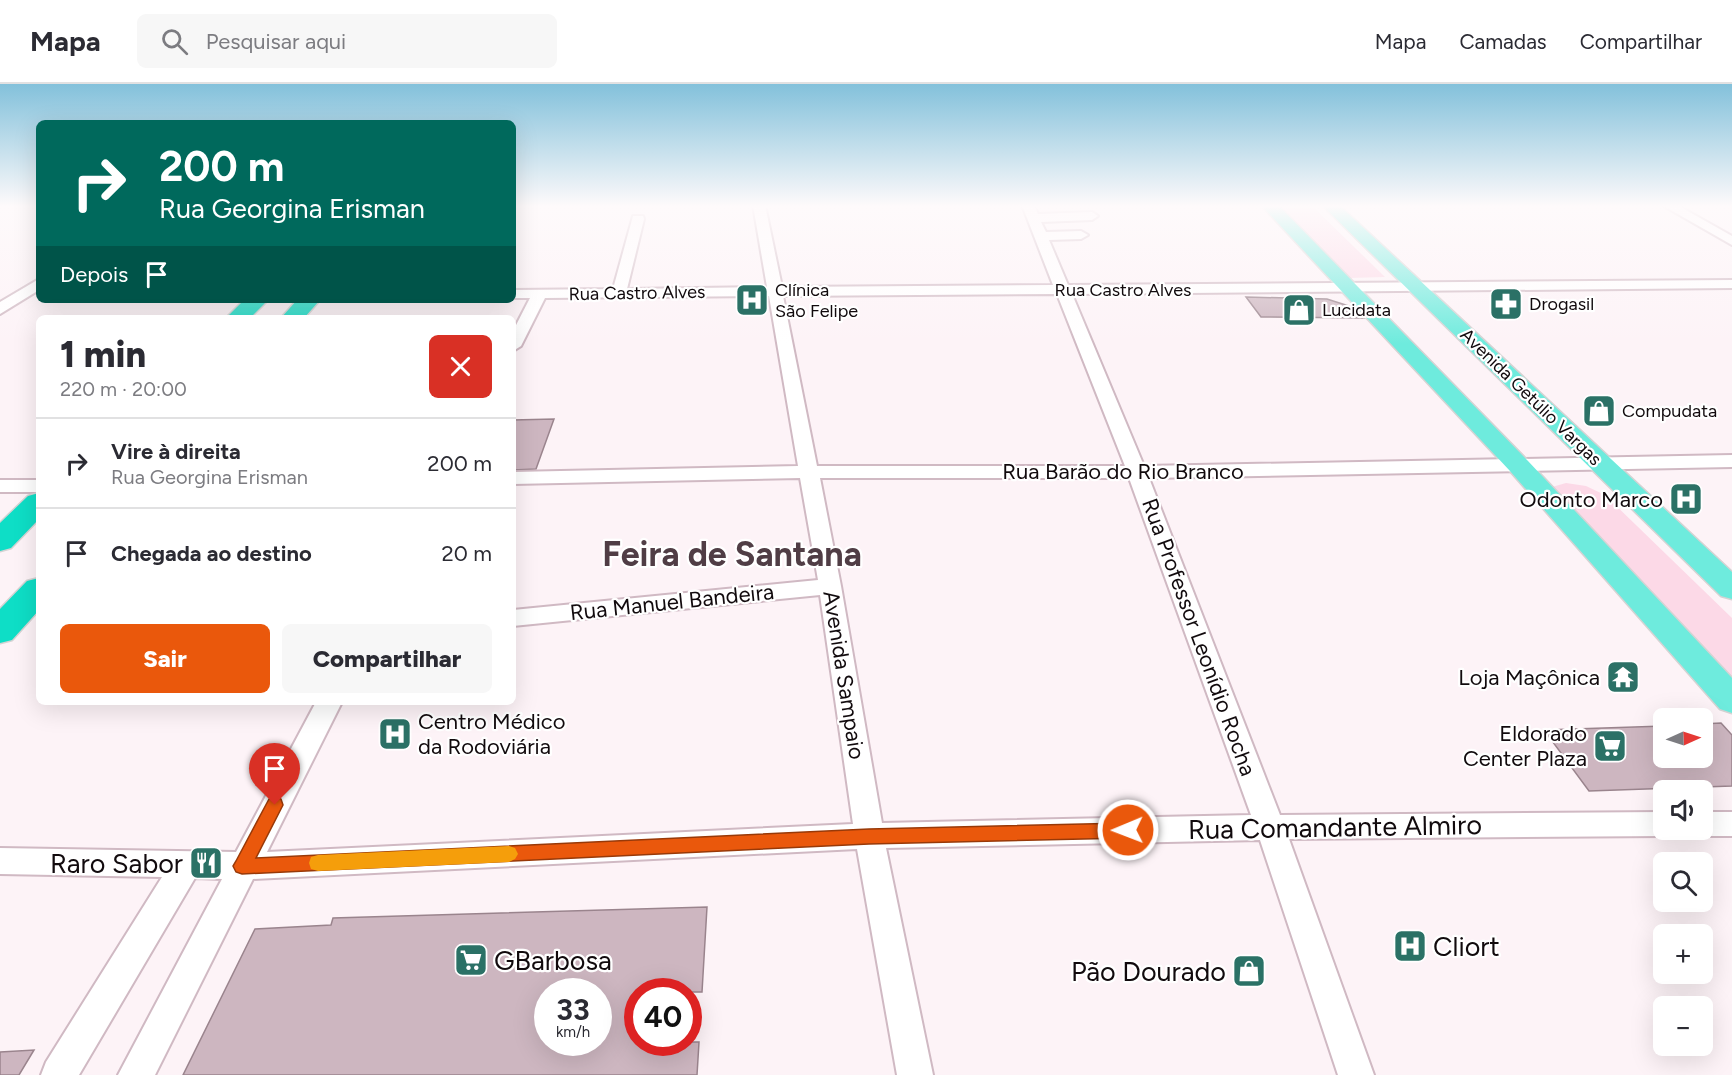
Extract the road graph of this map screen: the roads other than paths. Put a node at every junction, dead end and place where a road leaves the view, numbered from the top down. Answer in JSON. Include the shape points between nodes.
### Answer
{"nodes":[{"id":1,"x":630,"y":251,"type":"edge"},
{"id":2,"x":769,"y":251,"type":"edge"},
{"id":3,"x":1047,"y":251,"type":"edge"},
{"id":4,"x":1312,"y":251,"type":"edge"},
{"id":5,"x":1380,"y":251,"type":"edge"},
{"id":6,"x":1732,"y":284,"type":"edge"},
{"id":7,"x":36,"y":285,"type":"edge"},
{"id":8,"x":1416,"y":285,"type":"junction"},
{"id":9,"x":1346,"y":288,"type":"junction"},
{"id":10,"x":1064,"y":290,"type":"junction"},
{"id":11,"x":777,"y":291,"type":"junction"},
{"id":12,"x":619,"y":293,"type":"junction"},
{"id":13,"x":516,"y":294,"type":"edge"},
{"id":14,"x":540,"y":294,"type":"junction"},
{"id":15,"x":36,"y":297,"type":"edge"},
{"id":16,"x":0,"y":298,"type":"edge"},
{"id":17,"x":17,"y":298,"type":"junction"},
{"id":18,"x":254,"y":303,"type":"edge"},
{"id":19,"x":306,"y":303,"type":"edge"},
{"id":20,"x":0,"y":309,"type":"edge"},
{"id":21,"x":240,"y":315,"type":"edge"},
{"id":22,"x":295,"y":315,"type":"edge"},
{"id":23,"x":516,"y":340,"type":"edge"},
{"id":24,"x":1732,"y":461,"type":"edge"},
{"id":25,"x":1598,"y":462,"type":"junction"},
{"id":26,"x":1519,"y":466,"type":"junction"},
{"id":27,"x":808,"y":472,"type":"junction"},
{"id":28,"x":1137,"y":472,"type":"junction"},
{"id":29,"x":516,"y":478,"type":"edge"},
{"id":30,"x":0,"y":486,"type":"edge"},
{"id":31,"x":36,"y":486,"type":"edge"},
{"id":32,"x":36,"y":505,"type":"edge"},
{"id":33,"x":0,"y":540,"type":"edge"},
{"id":34,"x":830,"y":586,"type":"junction"},
{"id":35,"x":1732,"y":589,"type":"edge"},
{"id":36,"x":36,"y":593,"type":"edge"},
{"id":37,"x":516,"y":618,"type":"edge"},
{"id":38,"x":0,"y":631,"type":"edge"},
{"id":39,"x":1732,"y":700,"type":"edge"},
{"id":40,"x":327,"y":705,"type":"edge"},
{"id":41,"x":1653,"y":824,"type":"edge"},
{"id":42,"x":1713,"y":824,"type":"edge"},
{"id":43,"x":1732,"y":824,"type":"edge"},
{"id":44,"x":1270,"y":827,"type":"junction"},
{"id":45,"x":869,"y":836,"type":"junction"},
{"id":46,"x":0,"y":861,"type":"edge"},
{"id":47,"x":186,"y":866,"type":"junction"},
{"id":48,"x":242,"y":866,"type":"junction"},
{"id":49,"x":58,"y":1075,"type":"edge"},
{"id":50,"x":136,"y":1075,"type":"edge"},
{"id":51,"x":915,"y":1075,"type":"edge"},
{"id":52,"x":1356,"y":1075,"type":"edge"}],
"edges":[{"from":1,"to":12,"type":"street"},
{"from":2,"to":11,"type":"street","name":"Avenida Sampaio"},
{"from":3,"to":10,"type":"street","name":"Rua Professor Leonídio Rocha"},
{"from":4,"to":9,"type":"main road"},
{"from":5,"to":8,"type":"main road","name":"Avenida Getúlio Vargas"},
{"from":6,"to":8,"type":"street","name":"Rua Castro Alves"},
{"from":7,"to":17,"type":"street"},
{"from":8,"to":9,"type":"street","name":"Rua Castro Alves"},
{"from":8,"to":25,"type":"main road","name":"Avenida Getúlio Vargas"},
{"from":9,"to":10,"type":"street","name":"Rua Castro Alves"},
{"from":9,"to":26,"type":"main road"},
{"from":10,"to":11,"type":"street","name":"Rua Castro Alves"},
{"from":10,"to":28,"type":"street","name":"Rua Professor Leonídio Rocha"},
{"from":11,"to":12,"type":"street","name":"Rua Castro Alves"},
{"from":11,"to":27,"type":"street","name":"Avenida Sampaio"},
{"from":12,"to":14,"type":"street","name":"Rua Castro Alves"},
{"from":13,"to":14,"type":"street","name":"Rua Castro Alves"},
{"from":14,"to":23,"type":"street"},
{"from":15,"to":17,"type":"street"},
{"from":16,"to":17,"type":"street"},
{"from":17,"to":20,"type":"street"},
{"from":18,"to":21,"type":"highway"},
{"from":19,"to":22,"type":"highway"},
{"from":24,"to":25,"type":"street","name":"Rua Barão do Rio Branco"},
{"from":25,"to":26,"type":"street","name":"Rua Barão do Rio Branco"},
{"from":25,"to":35,"type":"main road","name":"Avenida Getúlio Vargas"},
{"from":26,"to":28,"type":"street","name":"Rua Barão do Rio Branco"},
{"from":26,"to":39,"type":"main road"},
{"from":27,"to":28,"type":"street","name":"Rua Barão do Rio Branco"},
{"from":27,"to":29,"type":"street","name":"Rua Barão do Rio Branco"},
{"from":27,"to":34,"type":"street","name":"Avenida Sampaio"},
{"from":28,"to":44,"type":"street","name":"Rua Professor Leonídio Rocha"},
{"from":30,"to":31,"type":"street"},
{"from":32,"to":33,"type":"highway"},
{"from":34,"to":37,"type":"street","name":"Rua Manuel Bandeira"},
{"from":34,"to":45,"type":"street","name":"Avenida Sampaio"},
{"from":36,"to":38,"type":"highway"},
{"from":40,"to":48,"type":"street"},
{"from":41,"to":44,"type":"street","name":"Rua Comandante Almiro"},
{"from":42,"to":43,"type":"street"},
{"from":44,"to":45,"type":"street","name":"Rua Comandante Almiro"},
{"from":44,"to":52,"type":"street","name":"Rua Professor Leonídio Rocha"},
{"from":45,"to":48,"type":"street","name":"Rua Comandante Almiro"},
{"from":45,"to":51,"type":"street","name":"Avenida Sampaio"},
{"from":46,"to":47,"type":"street","name":"Rua Comandante Almiro"},
{"from":47,"to":48,"type":"street","name":"Rua Comandante Almiro"},
{"from":47,"to":49,"type":"street"},
{"from":48,"to":50,"type":"street"}]}
